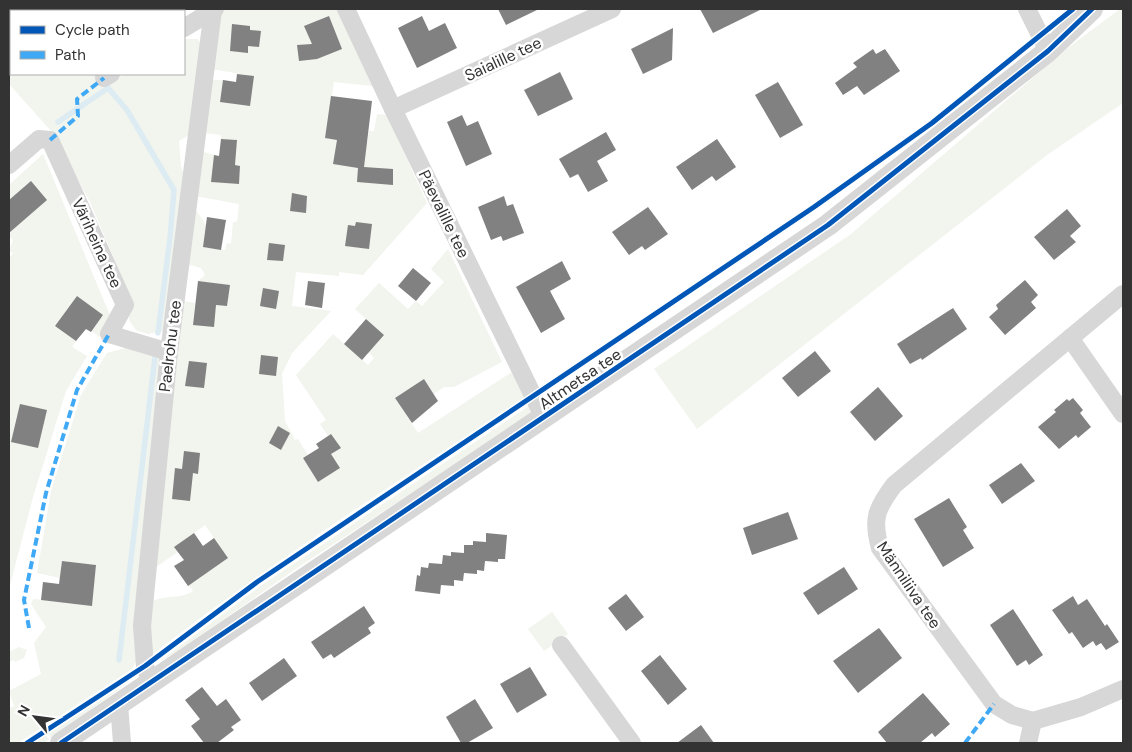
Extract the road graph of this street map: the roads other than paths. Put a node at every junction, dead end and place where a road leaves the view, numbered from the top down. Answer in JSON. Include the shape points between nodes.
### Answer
{"nodes":[{"id":1,"x":346,"y":9,"type":"edge"},
{"id":2,"x":612,"y":9,"type":"edge"},
{"id":3,"x":1027,"y":9,"type":"edge"},
{"id":4,"x":1092,"y":9,"type":"edge"},
{"id":5,"x":214,"y":10,"type":"edge"},
{"id":6,"x":185,"y":27,"type":"edge"},
{"id":7,"x":1048,"y":51,"type":"junction"},
{"id":8,"x":393,"y":109,"type":"junction"},
{"id":9,"x":9,"y":164,"type":"edge"},
{"id":10,"x":1123,"y":294,"type":"edge"},
{"id":11,"x":1070,"y":338,"type":"junction"},
{"id":12,"x":169,"y":352,"type":"junction"},
{"id":13,"x":1123,"y":414,"type":"edge"},
{"id":14,"x":544,"y":418,"type":"junction"},
{"id":15,"x":560,"y":646,"type":"dead end"},
{"id":16,"x":150,"y":682,"type":"junction"},
{"id":17,"x":1123,"y":689,"type":"edge"},
{"id":18,"x":119,"y":704,"type":"junction"},
{"id":19,"x":1032,"y":720,"type":"junction"},
{"id":20,"x":61,"y":743,"type":"edge"},
{"id":21,"x":122,"y":743,"type":"edge"},
{"id":22,"x":632,"y":743,"type":"edge"},
{"id":23,"x":1028,"y":743,"type":"edge"}],
"edges":[{"from":1,"to":8,"type":"street","name":"Päevalille tee"},
{"from":2,"to":8,"type":"street","name":"Saialille tee"},
{"from":3,"to":7,"type":"street"},
{"from":4,"to":7,"type":"street","name":"Altmetsa tee"},
{"from":5,"to":6,"type":"street","name":"Paelrohu tee"},
{"from":5,"to":12,"type":"street","name":"Paelrohu tee"},
{"from":7,"to":14,"type":"street","name":"Altmetsa tee","via":[[828,225]]},
{"from":8,"to":14,"type":"street","name":"Päevalille tee"},
{"from":9,"to":12,"type":"street","name":"Väriheina tee","via":[[39,139],[50,140],[125,305],[109,334]]},
{"from":10,"to":11,"type":"street","name":"Männiliiva tee"},
{"from":11,"to":13,"type":"street"},
{"from":11,"to":19,"type":"street","name":"Männiliiva tee","via":[[894,485],[875,517],[880,548],[994,704],[1012,715]]},
{"from":12,"to":16,"type":"street","name":"Paelrohu tee","via":[[142,626],[145,666]]},
{"from":14,"to":16,"type":"street","name":"Altmetsa tee"},
{"from":15,"to":22,"type":"street"},
{"from":16,"to":18,"type":"street","name":"Altmetsa tee"},
{"from":17,"to":19,"type":"street","via":[[1081,707]]},
{"from":18,"to":20,"type":"street","name":"Altmetsa tee"},
{"from":18,"to":21,"type":"street"},
{"from":19,"to":23,"type":"street"}]}
